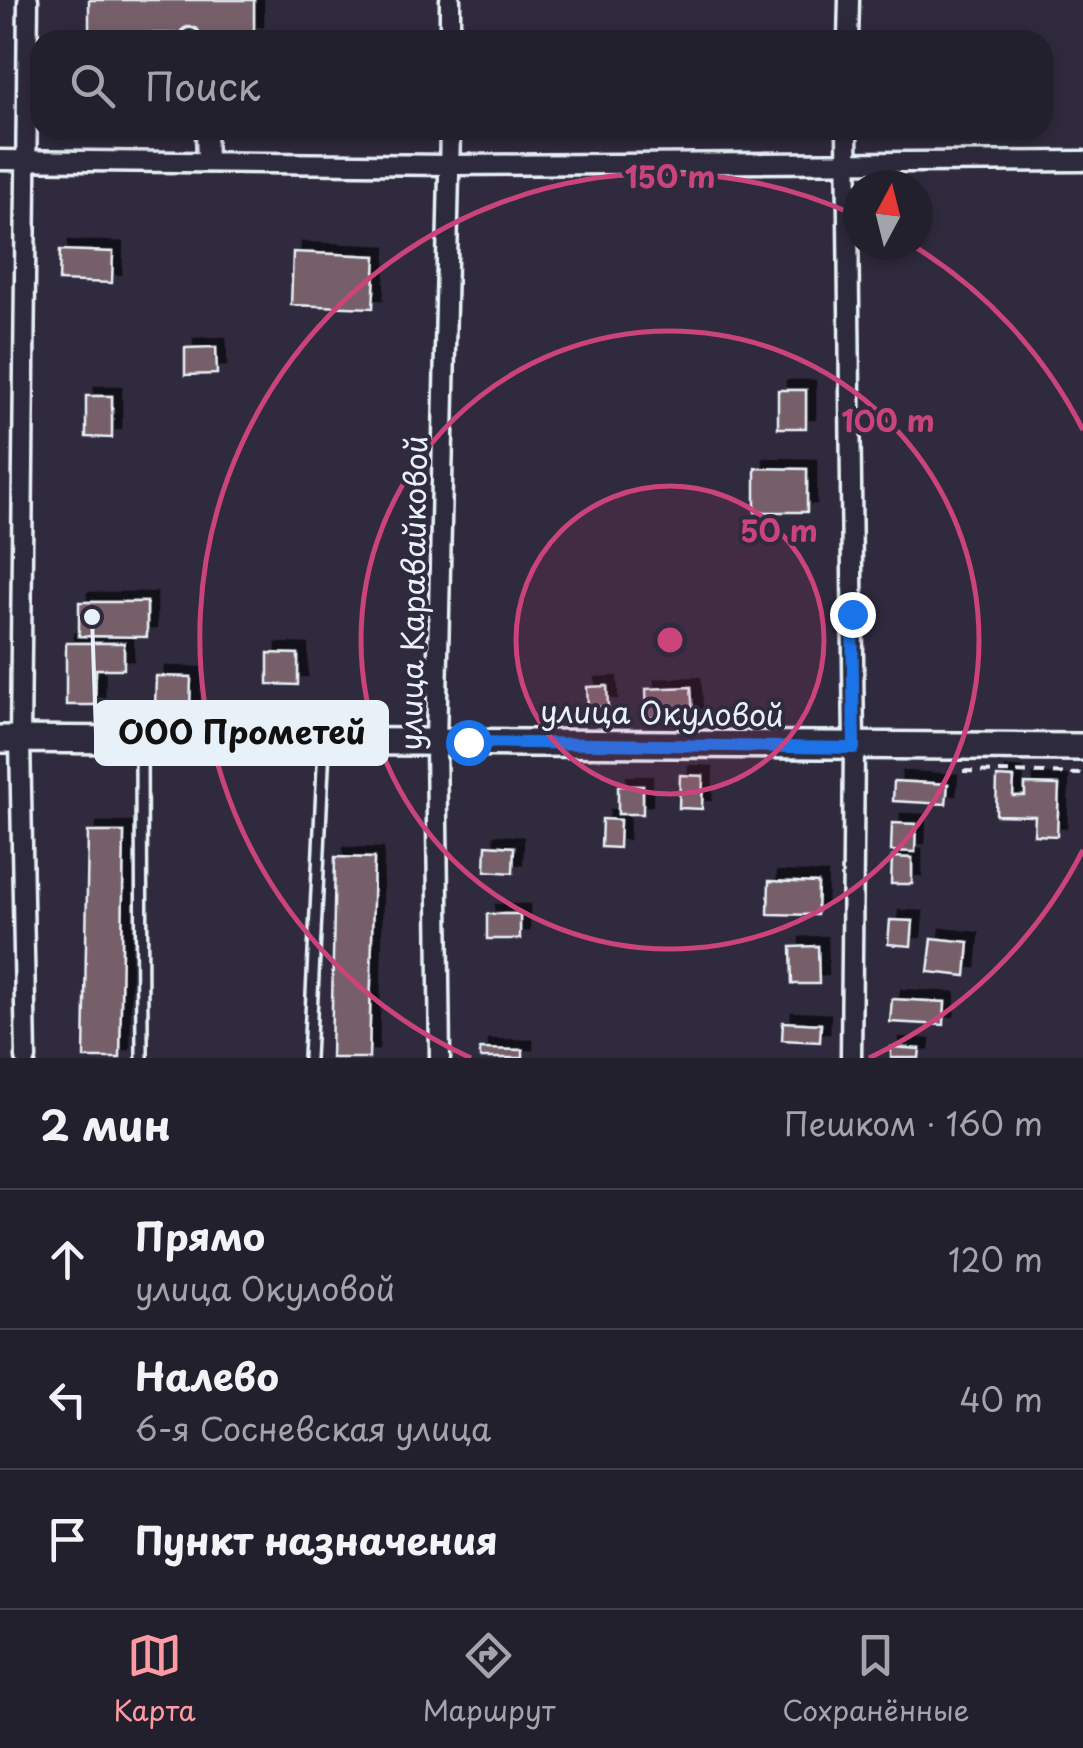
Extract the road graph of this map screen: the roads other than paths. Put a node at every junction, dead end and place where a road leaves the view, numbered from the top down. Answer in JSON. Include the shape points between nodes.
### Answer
{"nodes":[{"id":1,"x":28,"y":0,"type":"edge"},
{"id":2,"x":450,"y":0,"type":"edge"},
{"id":3,"x":848,"y":0,"type":"edge"},
{"id":4,"x":450,"y":30,"type":"edge"},
{"id":5,"x":848,"y":30,"type":"edge"},
{"id":6,"x":206,"y":140,"type":"edge"},
{"id":7,"x":450,"y":140,"type":"edge"},
{"id":8,"x":847,"y":140,"type":"edge"},
{"id":9,"x":0,"y":160,"type":"edge"},
{"id":10,"x":29,"y":160,"type":"junction"},
{"id":11,"x":1083,"y":161,"type":"edge"},
{"id":12,"x":207,"y":162,"type":"junction"},
{"id":13,"x":847,"y":162,"type":"junction"},
{"id":14,"x":450,"y":165,"type":"junction"},
{"id":15,"x":10,"y":739,"type":"edge"},
{"id":16,"x":141,"y":740,"type":"junction"},
{"id":17,"x":324,"y":742,"type":"junction"},
{"id":18,"x":436,"y":742,"type":"junction"},
{"id":19,"x":1083,"y":746,"type":"edge"},
{"id":20,"x":854,"y":748,"type":"junction"},
{"id":21,"x":26,"y":1058,"type":"edge"},
{"id":22,"x":142,"y":1058,"type":"edge"},
{"id":23,"x":309,"y":1058,"type":"edge"},
{"id":24,"x":440,"y":1058,"type":"edge"},
{"id":25,"x":851,"y":1058,"type":"edge"}],
"edges":[{"from":1,"to":10,"type":"street"},
{"from":2,"to":4,"type":"street"},
{"from":3,"to":5,"type":"street"},
{"from":6,"to":12,"type":"street"},
{"from":7,"to":14,"type":"street","name":"улица Каравайковой"},
{"from":8,"to":13,"type":"street"},
{"from":9,"to":10,"type":"street"},
{"from":10,"to":12,"type":"street"},
{"from":10,"to":15,"type":"street"},
{"from":11,"to":13,"type":"street"},
{"from":12,"to":14,"type":"street"},
{"from":13,"to":14,"type":"street"},
{"from":13,"to":20,"type":"street"},
{"from":14,"to":18,"type":"street","name":"улица Каравайковой"},
{"from":15,"to":16,"type":"main road","name":"улица Окуловой"},
{"from":15,"to":21,"type":"street"},
{"from":16,"to":17,"type":"main road","name":"улица Окуловой"},
{"from":16,"to":22,"type":"lane"},
{"from":17,"to":18,"type":"main road","name":"улица Окуловой"},
{"from":17,"to":23,"type":"lane"},
{"from":18,"to":20,"type":"main road","name":"улица Окуловой"},
{"from":18,"to":24,"type":"street","name":"улица Каравайковой"},
{"from":19,"to":20,"type":"main road","name":"улица Окуловой"},
{"from":20,"to":25,"type":"street"}]}
